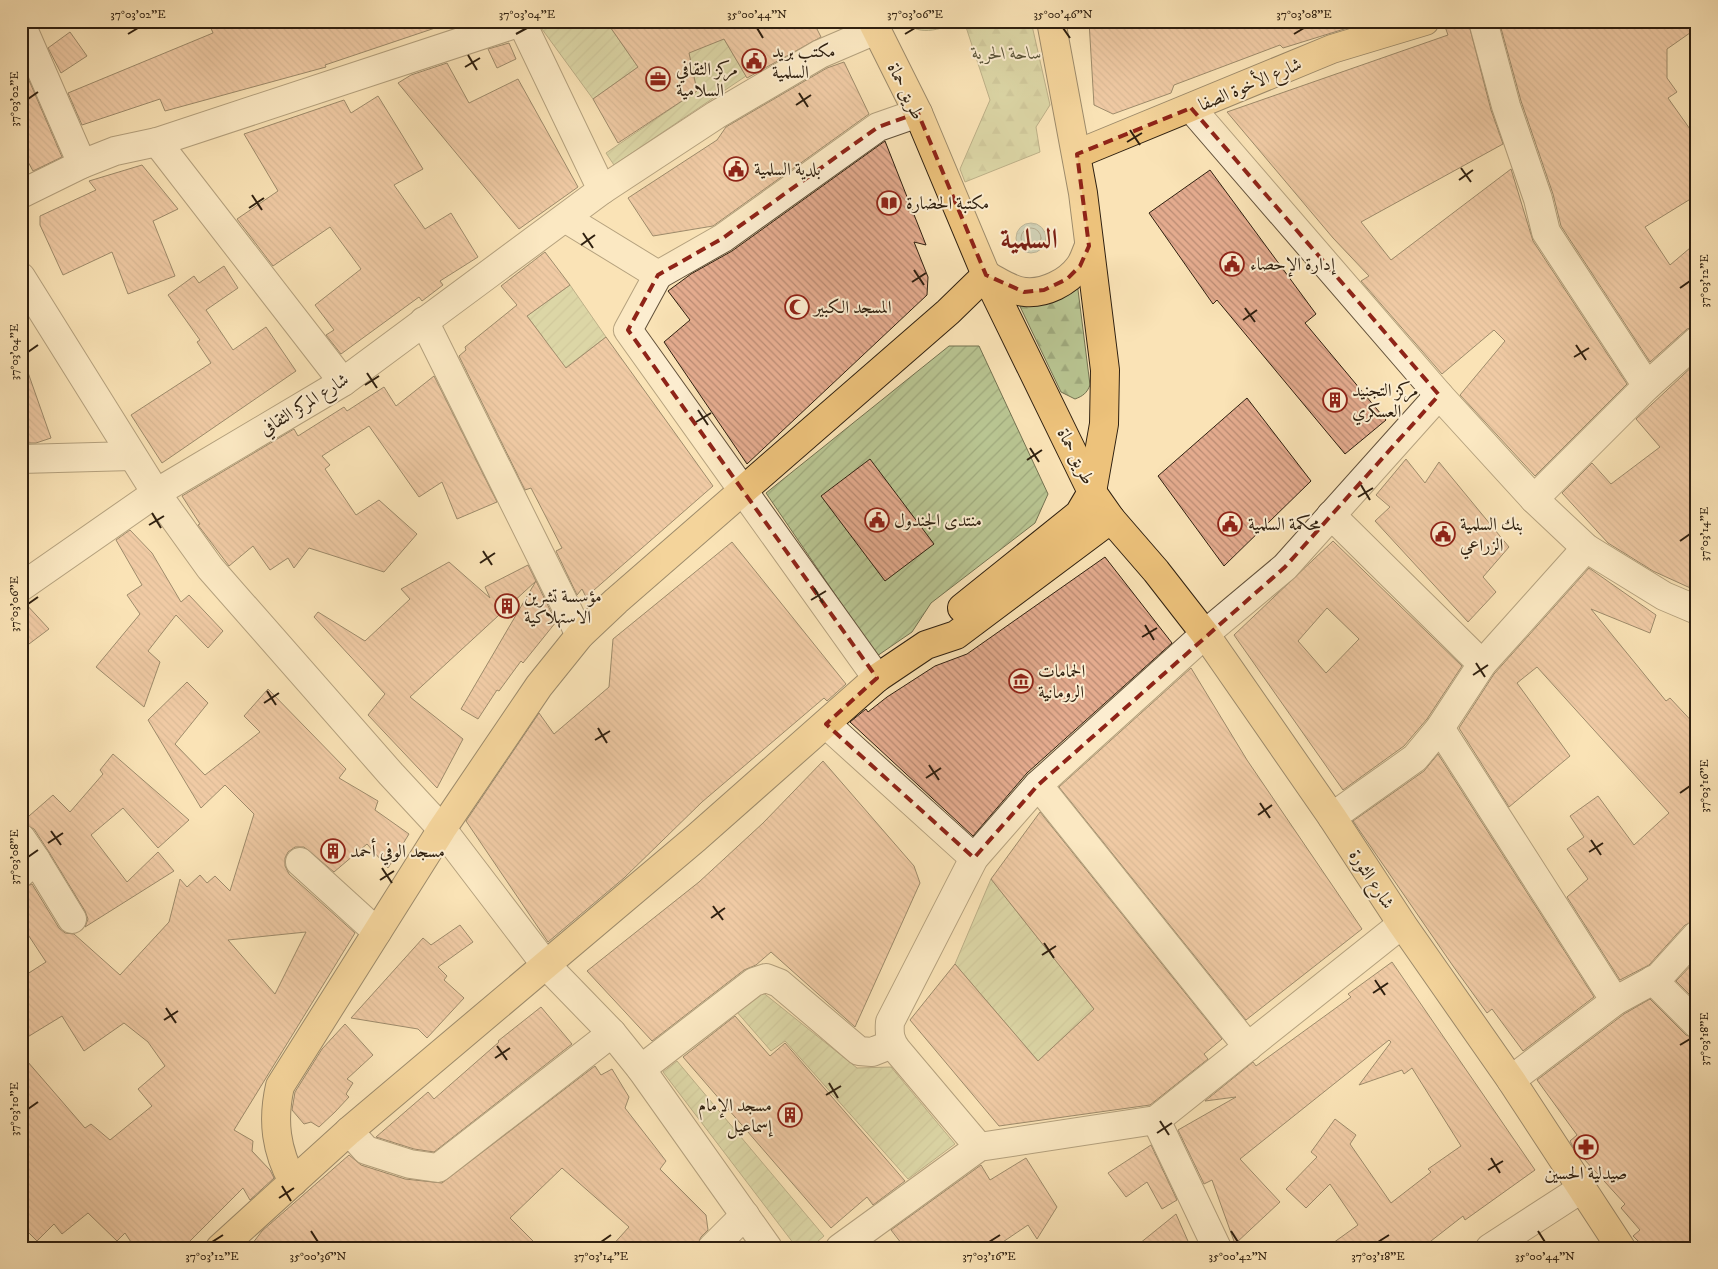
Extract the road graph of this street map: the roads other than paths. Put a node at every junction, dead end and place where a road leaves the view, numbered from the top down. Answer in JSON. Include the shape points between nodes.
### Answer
{"nodes":[{"id":1,"x":1051,"y":21,"type":"edge"},
{"id":2,"x":1425,"y":21,"type":"edge"},
{"id":3,"x":1483,"y":21,"type":"edge"},
{"id":4,"x":521,"y":22,"type":"edge"},
{"id":5,"x":21,"y":24,"type":"edge"},
{"id":6,"x":874,"y":26,"type":"edge"},
{"id":7,"x":1191,"y":108,"type":"junction"},
{"id":8,"x":918,"y":114,"type":"junction"},
{"id":9,"x":157,"y":142,"type":"junction"},
{"id":10,"x":1077,"y":154,"type":"junction"},
{"id":11,"x":82,"y":164,"type":"junction"},
{"id":12,"x":602,"y":190,"type":"junction"},
{"id":13,"x":21,"y":194,"type":"edge"},
{"id":14,"x":565,"y":218,"type":"junction"},
{"id":15,"x":1089,"y":246,"type":"junction"},
{"id":16,"x":986,"y":274,"type":"junction"},
{"id":17,"x":658,"y":275,"type":"junction"},
{"id":18,"x":21,"y":277,"type":"edge"},
{"id":19,"x":424,"y":321,"type":"junction"},
{"id":20,"x":1697,"y":340,"type":"edge"},
{"id":21,"x":343,"y":382,"type":"junction"},
{"id":22,"x":1647,"y":386,"type":"junction"},
{"id":23,"x":1439,"y":395,"type":"junction"},
{"id":24,"x":132,"y":456,"type":"junction"},
{"id":25,"x":21,"y":459,"type":"edge"},
{"id":26,"x":744,"y":490,"type":"junction"},
{"id":27,"x":1092,"y":492,"type":"junction"},
{"id":28,"x":156,"y":494,"type":"junction"},
{"id":29,"x":1534,"y":499,"type":"junction"},
{"id":30,"x":1331,"y":515,"type":"junction"},
{"id":31,"x":1111,"y":519,"type":"junction"},
{"id":32,"x":1586,"y":548,"type":"junction"},
{"id":33,"x":21,"y":587,"type":"edge"},
{"id":34,"x":1697,"y":610,"type":"edge"},
{"id":35,"x":1205,"y":634,"type":"junction"},
{"id":36,"x":580,"y":635,"type":"junction"},
{"id":37,"x":926,"y":645,"type":"junction"},
{"id":38,"x":1482,"y":664,"type":"junction"},
{"id":39,"x":877,"y":678,"type":"junction"},
{"id":40,"x":826,"y":724,"type":"junction"},
{"id":41,"x":1440,"y":728,"type":"junction"},
{"id":42,"x":1038,"y":785,"type":"junction"},
{"id":43,"x":1332,"y":817,"type":"junction"},
{"id":44,"x":442,"y":829,"type":"junction"},
{"id":45,"x":26,"y":857,"type":"edge"},
{"id":46,"x":974,"y":858,"type":"junction"},
{"id":47,"x":300,"y":862,"type":"dead end"},
{"id":48,"x":72,"y":919,"type":"dead end"},
{"id":49,"x":1402,"y":924,"type":"junction"},
{"id":50,"x":377,"y":932,"type":"junction"},
{"id":51,"x":1697,"y":935,"type":"edge"},
{"id":52,"x":545,"y":964,"type":"junction"},
{"id":53,"x":1653,"y":980,"type":"junction"},
{"id":54,"x":1615,"y":1001,"type":"junction"},
{"id":55,"x":1697,"y":1024,"type":"edge"},
{"id":56,"x":612,"y":1033,"type":"junction"},
{"id":57,"x":892,"y":1044,"type":"junction"},
{"id":58,"x":1248,"y":1047,"type":"junction"},
{"id":59,"x":641,"y":1070,"type":"junction"},
{"id":60,"x":1512,"y":1080,"type":"junction"},
{"id":61,"x":1156,"y":1120,"type":"junction"},
{"id":62,"x":349,"y":1131,"type":"junction"},
{"id":63,"x":979,"y":1147,"type":"junction"},
{"id":64,"x":293,"y":1182,"type":"junction"},
{"id":65,"x":1581,"y":1189,"type":"junction"},
{"id":66,"x":745,"y":1215,"type":"junction"},
{"id":67,"x":220,"y":1248,"type":"edge"},
{"id":68,"x":712,"y":1248,"type":"edge"},
{"id":69,"x":768,"y":1248,"type":"edge"},
{"id":70,"x":840,"y":1248,"type":"edge"},
{"id":71,"x":1216,"y":1248,"type":"edge"},
{"id":72,"x":1490,"y":1248,"type":"edge"},
{"id":73,"x":1621,"y":1248,"type":"edge"}],
"edges":[{"from":1,"to":10,"type":"main road","name":"طريق حماة"},
{"from":2,"to":7,"type":"main road","name":"شارع الأخوة الصفا","via":[[1332,49]]},
{"from":3,"to":22,"type":"street","via":[[1546,232]]},
{"from":4,"to":9,"type":"street"},
{"from":4,"to":12,"type":"street"},
{"from":5,"to":11,"type":"street"},
{"from":6,"to":8,"type":"main road","name":"طريق حماة"},
{"from":6,"to":12,"type":"street","name":"شارع المركز الثقافي","via":[[716,115]]},
{"from":7,"to":10,"type":"main road","name":"شارع الأخوة الصفا"},
{"from":7,"to":23,"type":"street"},
{"from":8,"to":16,"type":"main road","name":"طريق حماة"},
{"from":8,"to":17,"type":"street","via":[[878,127],[723,238]]},
{"from":9,"to":11,"type":"street","via":[[115,151]]},
{"from":9,"to":21,"type":"street"},
{"from":10,"to":15,"type":"main road","name":"طريق حماة"},
{"from":11,"to":13,"type":"street"},
{"from":12,"to":14,"type":"street","name":"شارع المركز الثقافي"},
{"from":14,"to":17,"type":"street"},
{"from":14,"to":19,"type":"street","name":"شارع المركز الثقافي"},
{"from":15,"to":16,"type":"main road","via":[[1080,266],[1067,280],[1044,290],[1024,292],[1007,287]]},
{"from":15,"to":27,"type":"main road","name":"طريق حماة","via":[[1106,397]]},
{"from":16,"to":26,"type":"main road","via":[[948,312]]},
{"from":16,"to":27,"type":"main road","name":"طريق حماة"},
{"from":17,"to":26,"type":"street","via":[[628,330]]},
{"from":18,"to":24,"type":"street"},
{"from":19,"to":21,"type":"street","name":"شارع المركز الثقافي"},
{"from":19,"to":36,"type":"street"},
{"from":20,"to":22,"type":"street"},
{"from":21,"to":28,"type":"street","name":"شارع المركز الثقافي"},
{"from":22,"to":29,"type":"street"},
{"from":23,"to":29,"type":"street"},
{"from":23,"to":30,"type":"street"},
{"from":24,"to":25,"type":"street"},
{"from":24,"to":28,"type":"street"},
{"from":26,"to":36,"type":"main road"},
{"from":26,"to":39,"type":"street"},
{"from":27,"to":31,"type":"main road","name":"شارع الثورة"},
{"from":27,"to":37,"type":"main road","via":[[1079,514],[946,621]]},
{"from":28,"to":33,"type":"street","name":"شارع المركز الثقافي"},
{"from":28,"to":44,"type":"street","via":[[210,568]]},
{"from":29,"to":32,"type":"street"},
{"from":30,"to":35,"type":"street","via":[[1285,567]]},
{"from":30,"to":38,"type":"street"},
{"from":31,"to":35,"type":"main road","name":"شارع الثورة"},
{"from":31,"to":37,"type":"main road","via":[[956,635]]},
{"from":32,"to":34,"type":"street","via":[[1664,596]]},
{"from":32,"to":38,"type":"street"},
{"from":35,"to":42,"type":"street"},
{"from":35,"to":43,"type":"main road","name":"شارع الثورة"},
{"from":36,"to":44,"type":"main road","via":[[539,686]]},
{"from":37,"to":39,"type":"main road"},
{"from":38,"to":41,"type":"street"},
{"from":39,"to":40,"type":"main road"},
{"from":40,"to":46,"type":"street"},
{"from":40,"to":52,"type":"main road"},
{"from":41,"to":43,"type":"street","via":[[1415,758]]},
{"from":41,"to":54,"type":"street"},
{"from":42,"to":46,"type":"street"},
{"from":42,"to":58,"type":"street"},
{"from":43,"to":49,"type":"main road","name":"شارع الثورة"},
{"from":44,"to":50,"type":"main road"},
{"from":44,"to":52,"type":"street"},
{"from":45,"to":48,"type":"street"},
{"from":46,"to":57,"type":"street","via":[[890,1022]]},
{"from":47,"to":50,"type":"street"},
{"from":49,"to":58,"type":"street"},
{"from":49,"to":60,"type":"main road","name":"شارع الثورة"},
{"from":50,"to":64,"type":"main road","via":[[280,1086],[276,1102],[276,1135],[279,1152]]},
{"from":51,"to":53,"type":"street"},
{"from":52,"to":56,"type":"street"},
{"from":52,"to":62,"type":"main road"},
{"from":53,"to":54,"type":"street"},
{"from":53,"to":55,"type":"street"},
{"from":54,"to":60,"type":"street"},
{"from":56,"to":59,"type":"street"},
{"from":56,"to":62,"type":"street","via":[[438,1168],[410,1164],[366,1150]]},
{"from":57,"to":59,"type":"street","via":[[872,1052],[859,1051],[779,983],[766,978],[754,982]]},
{"from":57,"to":63,"type":"street"},
{"from":58,"to":61,"type":"street"},
{"from":59,"to":66,"type":"street"},
{"from":60,"to":65,"type":"main road","name":"شارع الثورة"},
{"from":61,"to":63,"type":"street"},
{"from":61,"to":71,"type":"street"},
{"from":62,"to":64,"type":"main road"},
{"from":63,"to":70,"type":"street"},
{"from":64,"to":67,"type":"main road"},
{"from":65,"to":72,"type":"street"},
{"from":65,"to":73,"type":"main road","name":"شارع الثورة"},
{"from":66,"to":68,"type":"street"},
{"from":66,"to":69,"type":"street"}]}
